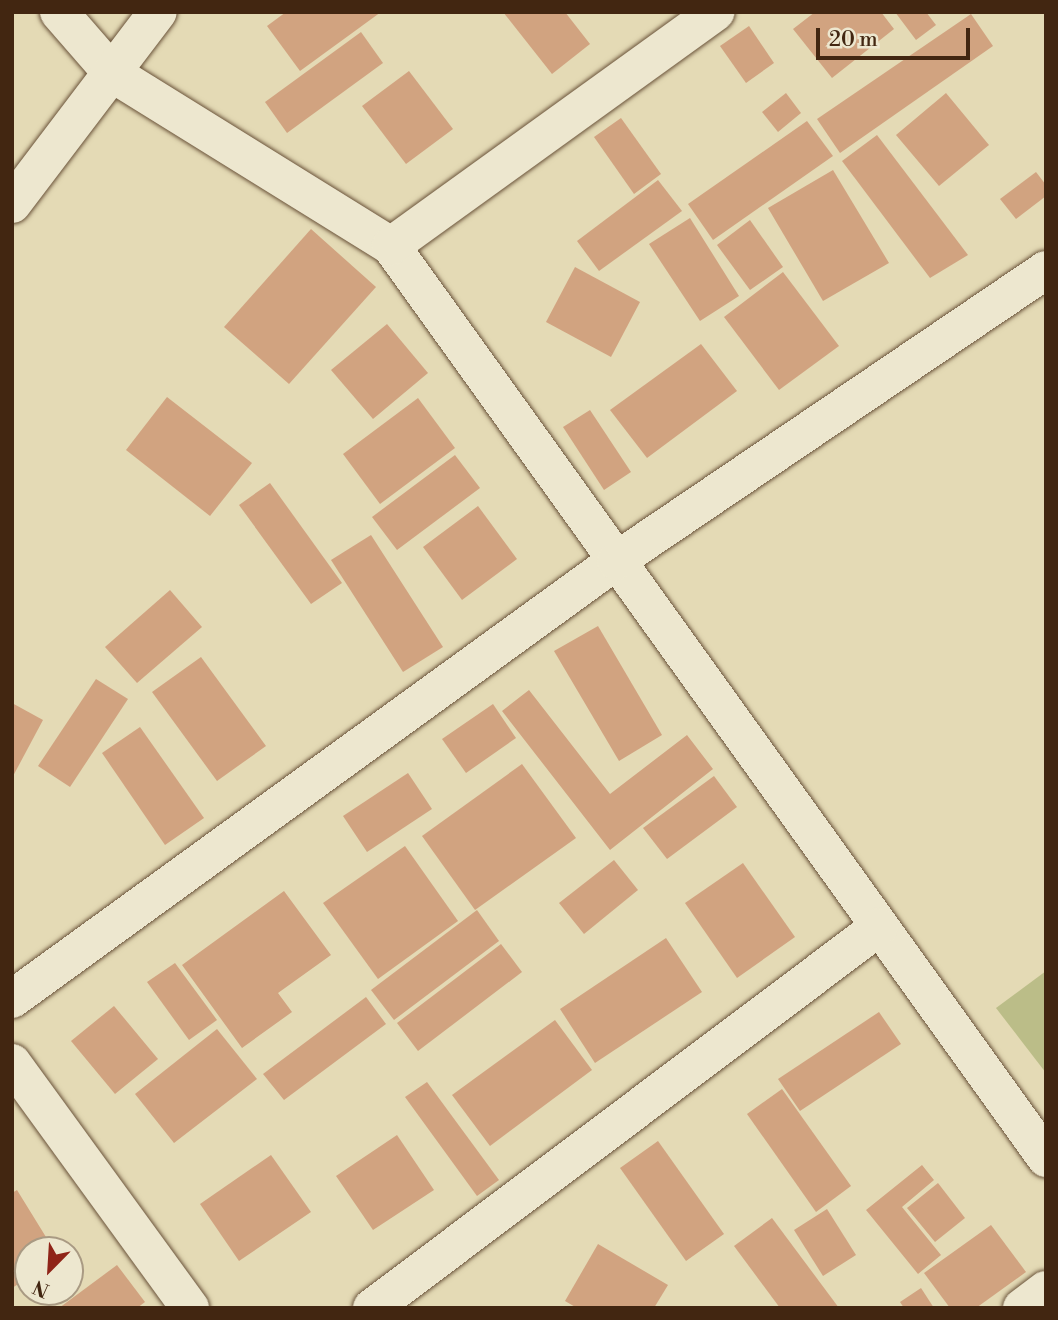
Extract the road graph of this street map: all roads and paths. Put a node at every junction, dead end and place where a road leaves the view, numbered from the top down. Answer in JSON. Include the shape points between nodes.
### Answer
{"nodes":[{"id":1,"x":59,"y":12,"type":"edge"},
{"id":2,"x":158,"y":12,"type":"edge"},
{"id":3,"x":716,"y":12,"type":"edge"},
{"id":4,"x":112,"y":73,"type":"junction"},
{"id":5,"x":12,"y":204,"type":"edge"},
{"id":6,"x":391,"y":246,"type":"junction"},
{"id":7,"x":1046,"y":270,"type":"edge"},
{"id":8,"x":616,"y":561,"type":"junction"},
{"id":9,"x":879,"y":927,"type":"junction"},
{"id":10,"x":12,"y":999,"type":"edge"},
{"id":11,"x":12,"y":1063,"type":"edge"},
{"id":12,"x":1046,"y":1158,"type":"edge"},
{"id":13,"x":1046,"y":1290,"type":"edge"},
{"id":14,"x":190,"y":1308,"type":"edge"},
{"id":15,"x":372,"y":1308,"type":"edge"},
{"id":16,"x":1022,"y":1308,"type":"edge"}],
"edges":[{"from":1,"to":4,"type":"street"},
{"from":2,"to":4,"type":"street"},
{"from":3,"to":6,"type":"street"},
{"from":4,"to":5,"type":"street"},
{"from":4,"to":6,"type":"street"},
{"from":6,"to":8,"type":"street"},
{"from":7,"to":8,"type":"street"},
{"from":8,"to":9,"type":"street"},
{"from":8,"to":10,"type":"street"},
{"from":9,"to":12,"type":"street"},
{"from":9,"to":15,"type":"street"},
{"from":11,"to":14,"type":"street"},
{"from":13,"to":16,"type":"street"}]}
